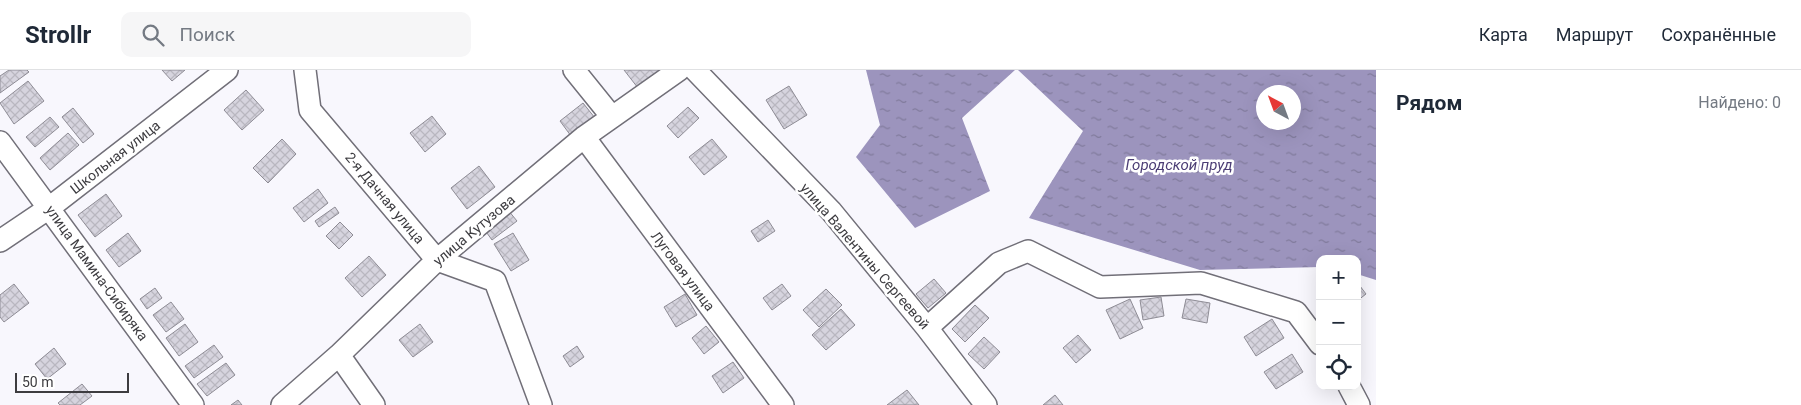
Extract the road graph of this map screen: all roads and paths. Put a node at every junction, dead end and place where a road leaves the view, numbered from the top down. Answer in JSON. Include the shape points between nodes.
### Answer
{"nodes":[{"id":1,"x":227,"y":70,"type":"edge"},
{"id":2,"x":305,"y":70,"type":"edge"},
{"id":3,"x":574,"y":70,"type":"edge"},
{"id":4,"x":679,"y":70,"type":"edge"},
{"id":5,"x":695,"y":70,"type":"edge"},
{"id":6,"x":612,"y":117,"type":"junction"},
{"id":7,"x":584,"y":137,"type":"junction"},
{"id":8,"x":0,"y":142,"type":"edge"},
{"id":9,"x":49,"y":208,"type":"junction"},
{"id":10,"x":0,"y":241,"type":"edge"},
{"id":11,"x":437,"y":260,"type":"junction"},
{"id":12,"x":928,"y":328,"type":"junction"},
{"id":13,"x":1316,"y":339,"type":"edge"},
{"id":14,"x":339,"y":355,"type":"junction"},
{"id":15,"x":1351,"y":390,"type":"edge"},
{"id":16,"x":193,"y":405,"type":"edge"},
{"id":17,"x":282,"y":405,"type":"edge"},
{"id":18,"x":374,"y":405,"type":"edge"},
{"id":19,"x":541,"y":405,"type":"edge"},
{"id":20,"x":783,"y":405,"type":"edge"},
{"id":21,"x":986,"y":405,"type":"edge"},
{"id":22,"x":1359,"y":405,"type":"edge"}],
"edges":[{"from":1,"to":9,"type":"street","name":"Школьная улица"},
{"from":2,"to":11,"type":"street","name":"2-я Дачная улица","via":[[310,110]]},
{"from":3,"to":6,"type":"street"},
{"from":4,"to":6,"type":"street","name":"улица Кутузова"},
{"from":5,"to":12,"type":"street","name":"улица Валентины Сергеевой","via":[[831,211]]},
{"from":6,"to":7,"type":"street","name":"улица Кутузова"},
{"from":7,"to":11,"type":"street","name":"улица Кутузова"},
{"from":7,"to":20,"type":"street","name":"Луговая улица"},
{"from":8,"to":9,"type":"street","name":"улица Мамина-Сибиряка"},
{"from":9,"to":10,"type":"street","name":"Школьная улица"},
{"from":9,"to":16,"type":"street","name":"улица Мамина-Сибиряка"},
{"from":11,"to":14,"type":"street","name":"улица Кутузова"},
{"from":11,"to":19,"type":"street","name":"2-я Дачная улица","via":[[495,281]]},
{"from":12,"to":13,"type":"street","via":[[999,262],[1028,251],[1100,287],[1201,283],[1296,312]]},
{"from":12,"to":21,"type":"street","name":"улица Валентины Сергеевой"},
{"from":14,"to":17,"type":"street","name":"улица Кутузова"},
{"from":14,"to":18,"type":"street"},
{"from":15,"to":22,"type":"street"}]}
